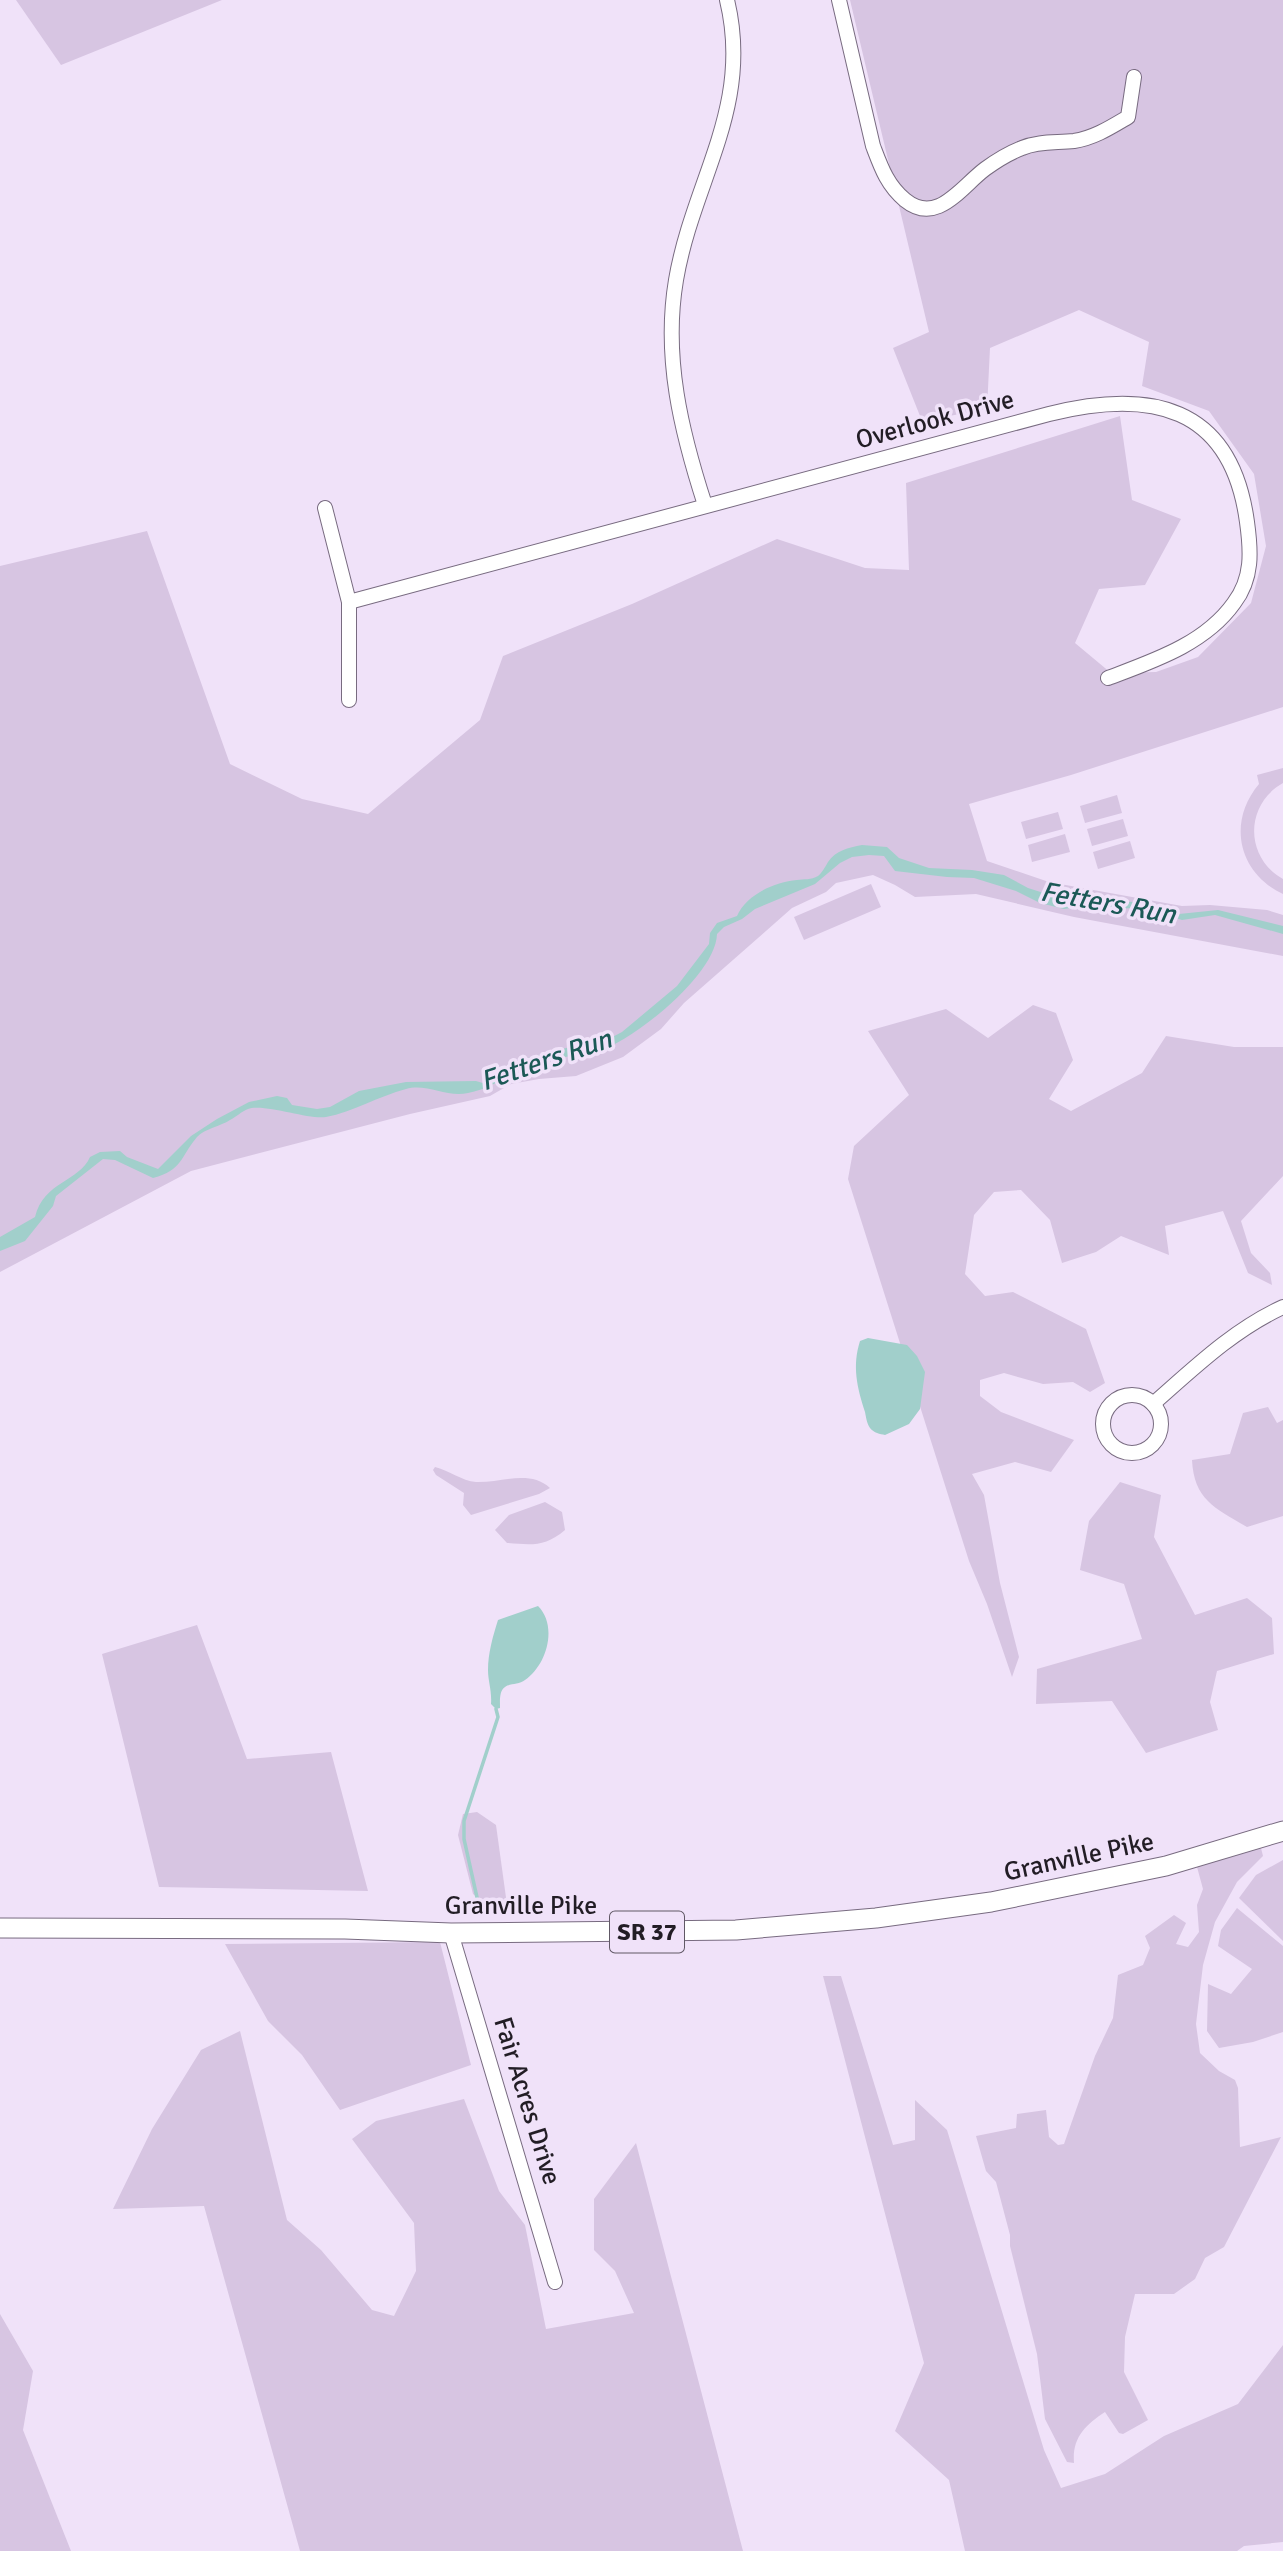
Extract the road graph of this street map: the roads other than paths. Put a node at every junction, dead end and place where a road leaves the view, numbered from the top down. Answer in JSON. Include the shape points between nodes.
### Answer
{"nodes":[{"id":1,"x":727,"y":0,"type":"edge"},
{"id":2,"x":839,"y":0,"type":"edge"},
{"id":3,"x":1134,"y":77,"type":"dead end"},
{"id":4,"x":705,"y":505,"type":"junction"},
{"id":5,"x":325,"y":508,"type":"dead end"},
{"id":6,"x":349,"y":602,"type":"junction"},
{"id":7,"x":1108,"y":678,"type":"dead end"},
{"id":8,"x":349,"y":700,"type":"dead end"},
{"id":9,"x":1283,"y":1307,"type":"edge"},
{"id":10,"x":1153,"y":1404,"type":"junction"},
{"id":11,"x":1283,"y":1831,"type":"edge"},
{"id":12,"x":0,"y":1928,"type":"edge"},
{"id":13,"x":451,"y":1933,"type":"junction"},
{"id":14,"x":555,"y":2282,"type":"dead end"}],
"edges":[{"from":1,"to":4,"type":"street","via":[[734,52],[728,110],[682,254],[671,326],[679,412]]},
{"from":2,"to":3,"type":"street","via":[[881,169],[893,190],[919,208],[942,206],[985,169],[1024,147],[1094,136],[1128,117]]},
{"from":4,"to":6,"type":"street","name":"Overlook Drive"},
{"from":4,"to":7,"type":"street","name":"Overlook Drive","via":[[1071,409],[1132,402],[1181,415],[1218,444],[1234,471],[1251,547],[1247,578],[1234,604],[1201,636]]},
{"from":5,"to":6,"type":"street"},
{"from":6,"to":8,"type":"street"},
{"from":9,"to":10,"type":"street","via":[[1232,1337]]},
{"from":10,"to":10,"type":"street","via":[[1132,1395],[1112,1404],[1103,1424],[1111,1445],[1132,1454],[1153,1445],[1162,1424]]},
{"from":11,"to":13,"type":"highway","name":"Granville Pike","number":"SR 37","via":[[1217,1853],[1100,1881],[876,1918],[724,1930]]},
{"from":12,"to":13,"type":"highway","name":"Granville Pike","number":"SR 37","via":[[345,1928]]},
{"from":13,"to":14,"type":"street","name":"Fair Acres Drive"}]}
